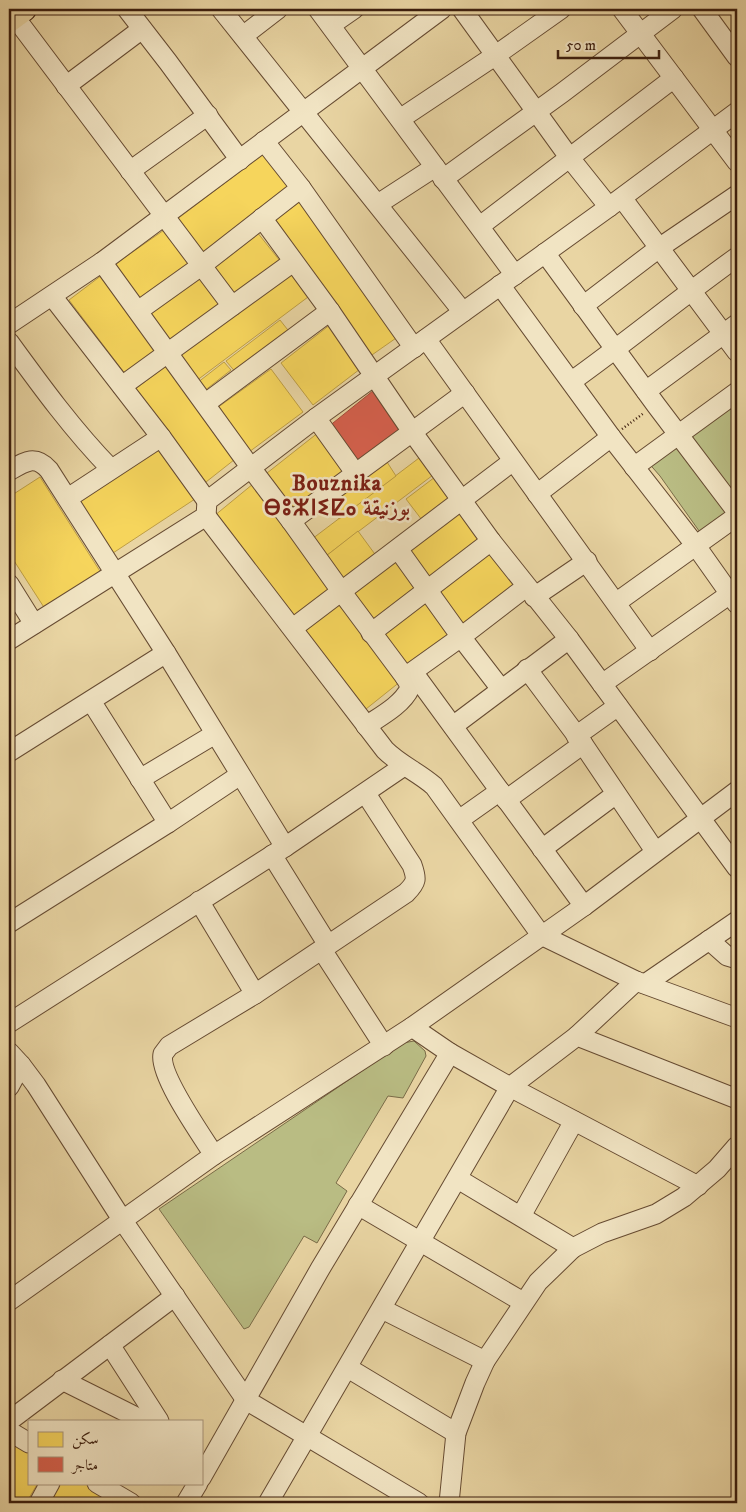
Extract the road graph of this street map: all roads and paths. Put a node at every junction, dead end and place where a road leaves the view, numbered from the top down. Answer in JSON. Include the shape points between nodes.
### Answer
{"nodes":[{"id":1,"x":127,"y":9,"type":"edge"},
{"id":2,"x":221,"y":9,"type":"edge"},
{"id":3,"x":278,"y":9,"type":"edge"},
{"id":4,"x":318,"y":9,"type":"edge"},
{"id":5,"x":354,"y":9,"type":"edge"},
{"id":6,"x":442,"y":9,"type":"edge"},
{"id":7,"x":462,"y":9,"type":"edge"},
{"id":8,"x":562,"y":9,"type":"edge"},
{"id":9,"x":622,"y":9,"type":"edge"},
{"id":10,"x":673,"y":9,"type":"edge"},
{"id":11,"x":702,"y":9,"type":"edge"},
{"id":12,"x":16,"y":15,"type":"edge"},
{"id":13,"x":331,"y":25,"type":"junction"},
{"id":14,"x":142,"y":29,"type":"junction"},
{"id":15,"x":641,"y":34,"type":"junction"},
{"id":16,"x":243,"y":36,"type":"junction"},
{"id":17,"x":496,"y":55,"type":"junction"},
{"id":18,"x":737,"y":57,"type":"edge"},
{"id":19,"x":363,"y":69,"type":"junction"},
{"id":20,"x":674,"y":78,"type":"junction"},
{"id":21,"x":66,"y":86,"type":"junction"},
{"id":22,"x":537,"y":111,"type":"junction"},
{"id":23,"x":303,"y":112,"type":"junction"},
{"id":24,"x":737,"y":112,"type":"edge"},
{"id":25,"x":208,"y":115,"type":"junction"},
{"id":26,"x":400,"y":119,"type":"junction"},
{"id":27,"x":713,"y":129,"type":"junction"},
{"id":28,"x":264,"y":141,"type":"junction"},
{"id":29,"x":569,"y":157,"type":"junction"},
{"id":30,"x":240,"y":160,"type":"junction"},
{"id":31,"x":737,"y":162,"type":"edge"},
{"id":32,"x":130,"y":171,"type":"junction"},
{"id":33,"x":439,"y":173,"type":"junction"},
{"id":34,"x":301,"y":188,"type":"junction"},
{"id":35,"x":737,"y":194,"type":"edge"},
{"id":36,"x":615,"y":203,"type":"junction"},
{"id":37,"x":378,"y":204,"type":"junction"},
{"id":38,"x":164,"y":216,"type":"junction"},
{"id":39,"x":262,"y":218,"type":"junction"},
{"id":40,"x":480,"y":226,"type":"junction"},
{"id":41,"x":659,"y":248,"type":"junction"},
{"id":42,"x":545,"y":253,"type":"junction"},
{"id":43,"x":737,"y":257,"type":"edge"},
{"id":44,"x":102,"y":262,"type":"junction"},
{"id":45,"x":293,"y":262,"type":"junction"},
{"id":46,"x":201,"y":266,"type":"junction"},
{"id":47,"x":508,"y":280,"type":"junction"},
{"id":48,"x":691,"y":290,"type":"junction"},
{"id":49,"x":52,"y":296,"type":"junction"},
{"id":50,"x":232,"y":306,"type":"junction"},
{"id":51,"x":583,"y":306,"type":"junction"},
{"id":52,"x":138,"y":311,"type":"junction"},
{"id":53,"x":330,"y":311,"type":"junction"},
{"id":54,"x":463,"y":312,"type":"junction"},
{"id":55,"x":9,"y":324,"type":"edge"},
{"id":56,"x":730,"y":329,"type":"edge"},
{"id":57,"x":9,"y":342,"type":"edge"},
{"id":58,"x":420,"y":344,"type":"junction"},
{"id":59,"x":616,"y":350,"type":"junction"},
{"id":60,"x":168,"y":352,"type":"junction"},
{"id":61,"x":737,"y":352,"type":"edge"},
{"id":62,"x":374,"y":376,"type":"junction"},
{"id":63,"x":572,"y":381,"type":"junction"},
{"id":64,"x":122,"y":386,"type":"junction"},
{"id":65,"x":737,"y":392,"type":"edge"},
{"id":66,"x":465,"y":393,"type":"junction"},
{"id":67,"x":651,"y":398,"type":"junction"},
{"id":68,"x":206,"y":403,"type":"junction"},
{"id":69,"x":316,"y":418,"type":"junction"},
{"id":70,"x":413,"y":433,"type":"junction"},
{"id":71,"x":680,"y":435,"type":"junction"},
{"id":72,"x":161,"y":437,"type":"junction"},
{"id":73,"x":611,"y":437,"type":"junction"},
{"id":74,"x":513,"y":460,"type":"junction"},
{"id":75,"x":634,"y":467,"type":"junction"},
{"id":76,"x":251,"y":468,"type":"junction"},
{"id":77,"x":111,"y":469,"type":"junction"},
{"id":78,"x":9,"y":471,"type":"edge"},
{"id":79,"x":356,"y":474,"type":"junction"},
{"id":80,"x":537,"y":494,"type":"junction"},
{"id":81,"x":68,"y":498,"type":"junction"},
{"id":82,"x":462,"y":500,"type":"junction"},
{"id":83,"x":207,"y":509,"type":"junction"},
{"id":84,"x":737,"y":514,"type":"edge"},
{"id":85,"x":292,"y":520,"type":"junction"},
{"id":86,"x":491,"y":541,"type":"junction"},
{"id":87,"x":696,"y":546,"type":"junction"},
{"id":88,"x":398,"y":549,"type":"junction"},
{"id":89,"x":586,"y":561,"type":"junction"},
{"id":90,"x":115,"y":573,"type":"junction"},
{"id":91,"x":9,"y":584,"type":"edge"},
{"id":92,"x":428,"y":590,"type":"junction"},
{"id":93,"x":341,"y":591,"type":"junction"},
{"id":94,"x":530,"y":592,"type":"junction"},
{"id":95,"x":734,"y":599,"type":"edge"},
{"id":96,"x":617,"y":602,"type":"junction"},
{"id":97,"x":34,"y":624,"type":"junction"},
{"id":98,"x":292,"y":628,"type":"junction"},
{"id":99,"x":372,"y":632,"type":"junction"},
{"id":100,"x":461,"y":637,"type":"junction"},
{"id":101,"x":569,"y":639,"type":"junction"},
{"id":102,"x":9,"y":640,"type":"edge"},
{"id":103,"x":650,"y":651,"type":"junction"},
{"id":104,"x":166,"y":654,"type":"junction"},
{"id":105,"x":528,"y":669,"type":"junction"},
{"id":106,"x":409,"y":674,"type":"junction"},
{"id":107,"x":602,"y":684,"type":"junction"},
{"id":108,"x":501,"y":689,"type":"junction"},
{"id":109,"x":91,"y":702,"type":"junction"},
{"id":110,"x":618,"y":706,"type":"junction"},
{"id":111,"x":366,"y":726,"type":"junction"},
{"id":112,"x":453,"y":726,"type":"junction"},
{"id":113,"x":215,"y":734,"type":"junction"},
{"id":114,"x":580,"y":740,"type":"junction"},
{"id":115,"x":9,"y":752,"type":"edge"},
{"id":116,"x":404,"y":766,"type":"junction"},
{"id":117,"x":240,"y":775,"type":"junction"},
{"id":118,"x":140,"y":779,"type":"junction"},
{"id":119,"x":737,"y":791,"type":"edge"},
{"id":120,"x":366,"y":794,"type":"junction"},
{"id":121,"x":616,"y":794,"type":"junction"},
{"id":122,"x":503,"y":796,"type":"junction"},
{"id":123,"x":700,"y":819,"type":"junction"},
{"id":124,"x":459,"y":820,"type":"junction"},
{"id":125,"x":168,"y":823,"type":"junction"},
{"id":126,"x":542,"y":849,"type":"junction"},
{"id":127,"x":278,"y":851,"type":"junction"},
{"id":128,"x":656,"y":851,"type":"junction"},
{"id":129,"x":737,"y":868,"type":"edge"},
{"id":130,"x":199,"y":901,"type":"junction"},
{"id":131,"x":584,"y":906,"type":"junction"},
{"id":132,"x":9,"y":921,"type":"edge"},
{"id":133,"x":737,"y":921,"type":"edge"},
{"id":134,"x":541,"y":935,"type":"junction"},
{"id":135,"x":709,"y":940,"type":"junction"},
{"id":136,"x":325,"y":948,"type":"junction"},
{"id":137,"x":737,"y":959,"type":"edge"},
{"id":138,"x":641,"y":982,"type":"junction"},
{"id":139,"x":255,"y":994,"type":"junction"},
{"id":140,"x":737,"y":1018,"type":"edge"},
{"id":141,"x":9,"y":1023,"type":"edge"},
{"id":142,"x":412,"y":1028,"type":"junction"},
{"id":143,"x":577,"y":1036,"type":"junction"},
{"id":144,"x":384,"y":1046,"type":"junction"},
{"id":145,"x":450,"y":1053,"type":"junction"},
{"id":146,"x":15,"y":1059,"type":"edge"},
{"id":147,"x":9,"y":1087,"type":"edge"},
{"id":148,"x":510,"y":1087,"type":"junction"},
{"id":149,"x":737,"y":1098,"type":"edge"},
{"id":150,"x":574,"y":1121,"type":"junction"},
{"id":151,"x":737,"y":1146,"type":"edge"},
{"id":152,"x":214,"y":1155,"type":"junction"},
{"id":153,"x":458,"y":1179,"type":"junction"},
{"id":154,"x":698,"y":1186,"type":"junction"},
{"id":155,"x":358,"y":1205,"type":"junction"},
{"id":156,"x":521,"y":1216,"type":"junction"},
{"id":157,"x":123,"y":1221,"type":"junction"},
{"id":158,"x":421,"y":1242,"type":"junction"},
{"id":159,"x":573,"y":1248,"type":"junction"},
{"id":160,"x":9,"y":1280,"type":"edge"},
{"id":161,"x":25,"y":1289,"type":"junction"},
{"id":162,"x":175,"y":1296,"type":"junction"},
{"id":163,"x":9,"y":1301,"type":"edge"},
{"id":164,"x":523,"y":1302,"type":"junction"},
{"id":165,"x":382,"y":1309,"type":"junction"},
{"id":166,"x":110,"y":1344,"type":"junction"},
{"id":167,"x":485,"y":1361,"type":"junction"},
{"id":168,"x":348,"y":1368,"type":"junction"},
{"id":169,"x":62,"y":1380,"type":"junction"},
{"id":170,"x":246,"y":1400,"type":"junction"},
{"id":171,"x":142,"y":1420,"type":"edge"},
{"id":172,"x":158,"y":1420,"type":"edge"},
{"id":173,"x":9,"y":1421,"type":"edge"},
{"id":174,"x":9,"y":1431,"type":"edge"},
{"id":175,"x":456,"y":1433,"type":"junction"},
{"id":176,"x":307,"y":1437,"type":"junction"},
{"id":177,"x":28,"y":1442,"type":"edge"},
{"id":178,"x":204,"y":1466,"type":"edge"},
{"id":179,"x":49,"y":1484,"type":"edge"},
{"id":180,"x":99,"y":1484,"type":"edge"},
{"id":181,"x":197,"y":1484,"type":"edge"},
{"id":182,"x":273,"y":1502,"type":"edge"},
{"id":183,"x":39,"y":1503,"type":"edge"},
{"id":184,"x":131,"y":1503,"type":"edge"},
{"id":185,"x":186,"y":1503,"type":"edge"},
{"id":186,"x":419,"y":1503,"type":"edge"},
{"id":187,"x":449,"y":1503,"type":"edge"}],
"edges":[{"from":1,"to":14,"type":"street"},
{"from":2,"to":16,"type":"street"},
{"from":3,"to":16,"type":"street"},
{"from":4,"to":13,"type":"street"},
{"from":5,"to":13,"type":"street"},
{"from":6,"to":19,"type":"street"},
{"from":7,"to":17,"type":"street"},
{"from":8,"to":17,"type":"street"},
{"from":9,"to":15,"type":"street"},
{"from":10,"to":15,"type":"street"},
{"from":11,"to":18,"type":"street"},
{"from":12,"to":21,"type":"street"},
{"from":13,"to":19,"type":"street"},
{"from":14,"to":21,"type":"street"},
{"from":14,"to":25,"type":"street"},
{"from":15,"to":20,"type":"street"},
{"from":15,"to":22,"type":"street"},
{"from":16,"to":23,"type":"street"},
{"from":17,"to":22,"type":"street"},
{"from":17,"to":26,"type":"street"},
{"from":19,"to":23,"type":"street"},
{"from":19,"to":26,"type":"street"},
{"from":20,"to":27,"type":"street"},
{"from":20,"to":29,"type":"street"},
{"from":21,"to":32,"type":"street"},
{"from":22,"to":29,"type":"street"},
{"from":22,"to":33,"type":"street"},
{"from":23,"to":28,"type":"street"},
{"from":23,"to":37,"type":"street"},
{"from":24,"to":27,"type":"street"},
{"from":25,"to":30,"type":"street"},
{"from":25,"to":32,"type":"street"},
{"from":26,"to":33,"type":"street"},
{"from":27,"to":31,"type":"street"},
{"from":27,"to":36,"type":"street"},
{"from":28,"to":30,"type":"street"},
{"from":28,"to":34,"type":"street"},
{"from":29,"to":36,"type":"street"},
{"from":29,"to":40,"type":"street"},
{"from":30,"to":38,"type":"street"},
{"from":32,"to":38,"type":"street"},
{"from":33,"to":37,"type":"street"},
{"from":33,"to":40,"type":"street"},
{"from":34,"to":39,"type":"street"},
{"from":34,"to":58,"type":"street"},
{"from":35,"to":41,"type":"street"},
{"from":36,"to":41,"type":"street"},
{"from":36,"to":42,"type":"street"},
{"from":37,"to":54,"type":"street"},
{"from":38,"to":44,"type":"street"},
{"from":38,"to":46,"type":"street"},
{"from":39,"to":45,"type":"street"},
{"from":39,"to":46,"type":"street"},
{"from":40,"to":47,"type":"street"},
{"from":41,"to":48,"type":"street"},
{"from":41,"to":51,"type":"street"},
{"from":42,"to":47,"type":"street"},
{"from":42,"to":51,"type":"street"},
{"from":43,"to":48,"type":"street"},
{"from":44,"to":49,"type":"street"},
{"from":44,"to":52,"type":"street"},
{"from":45,"to":50,"type":"street"},
{"from":45,"to":53,"type":"street"},
{"from":46,"to":50,"type":"street"},
{"from":46,"to":52,"type":"street"},
{"from":47,"to":54,"type":"street"},
{"from":47,"to":63,"type":"street"},
{"from":48,"to":56,"type":"street"},
{"from":48,"to":59,"type":"street"},
{"from":49,"to":55,"type":"street"},
{"from":49,"to":64,"type":"street"},
{"from":50,"to":60,"type":"street"},
{"from":51,"to":59,"type":"street"},
{"from":52,"to":60,"type":"street"},
{"from":53,"to":62,"type":"street"},
{"from":53,"to":68,"type":"street"},
{"from":54,"to":58,"type":"street"},
{"from":56,"to":61,"type":"street"},
{"from":56,"to":67,"type":"street"},
{"from":57,"to":77,"type":"street","via":[[61,411]]},
{"from":58,"to":62,"type":"street"},
{"from":58,"to":66,"type":"street"},
{"from":59,"to":63,"type":"street"},
{"from":59,"to":67,"type":"street"},
{"from":60,"to":64,"type":"street"},
{"from":60,"to":68,"type":"street"},
{"from":62,"to":69,"type":"street"},
{"from":62,"to":70,"type":"street"},
{"from":63,"to":73,"type":"street"},
{"from":64,"to":72,"type":"street"},
{"from":65,"to":71,"type":"street"},
{"from":66,"to":70,"type":"street"},
{"from":66,"to":74,"type":"street"},
{"from":67,"to":71,"type":"street"},
{"from":67,"to":73,"type":"path"},
{"from":68,"to":76,"type":"street"},
{"from":69,"to":76,"type":"street"},
{"from":69,"to":79,"type":"street"},
{"from":70,"to":79,"type":"street"},
{"from":70,"to":82,"type":"street"},
{"from":71,"to":75,"type":"street"},
{"from":71,"to":84,"type":"street"},
{"from":72,"to":77,"type":"street"},
{"from":72,"to":83,"type":"street"},
{"from":73,"to":75,"type":"street"},
{"from":73,"to":80,"type":"street"},
{"from":74,"to":80,"type":"street"},
{"from":74,"to":82,"type":"street"},
{"from":75,"to":87,"type":"street"},
{"from":76,"to":83,"type":"street"},
{"from":76,"to":85,"type":"street"},
{"from":77,"to":81,"type":"street"},
{"from":78,"to":81,"type":"street","via":[[28,461],[44,464]]},
{"from":79,"to":85,"type":"street"},
{"from":80,"to":89,"type":"street"},
{"from":81,"to":90,"type":"street"},
{"from":82,"to":86,"type":"street"},
{"from":82,"to":88,"type":"street"},
{"from":83,"to":90,"type":"street"},
{"from":83,"to":98,"type":"street"},
{"from":84,"to":87,"type":"street"},
{"from":85,"to":93,"type":"street"},
{"from":86,"to":92,"type":"street"},
{"from":86,"to":94,"type":"street"},
{"from":87,"to":95,"type":"street"},
{"from":87,"to":96,"type":"street"},
{"from":88,"to":92,"type":"street"},
{"from":88,"to":93,"type":"street"},
{"from":89,"to":94,"type":"street"},
{"from":89,"to":96,"type":"street"},
{"from":90,"to":97,"type":"street"},
{"from":90,"to":104,"type":"street"},
{"from":91,"to":97,"type":"street"},
{"from":92,"to":99,"type":"street"},
{"from":92,"to":100,"type":"street"},
{"from":93,"to":98,"type":"street"},
{"from":93,"to":99,"type":"street"},
{"from":94,"to":100,"type":"street"},
{"from":94,"to":101,"type":"street"},
{"from":95,"to":103,"type":"street"},
{"from":96,"to":103,"type":"street"},
{"from":97,"to":102,"type":"street"},
{"from":98,"to":111,"type":"street"},
{"from":99,"to":106,"type":"street"},
{"from":100,"to":106,"type":"street"},
{"from":100,"to":108,"type":"street"},
{"from":101,"to":105,"type":"street"},
{"from":101,"to":107,"type":"street"},
{"from":103,"to":107,"type":"street"},
{"from":104,"to":109,"type":"street"},
{"from":104,"to":113,"type":"street"},
{"from":105,"to":108,"type":"street"},
{"from":105,"to":114,"type":"street"},
{"from":106,"to":111,"type":"street","via":[[410,688],[406,694]]},
{"from":106,"to":112,"type":"street"},
{"from":107,"to":110,"type":"street"},
{"from":108,"to":112,"type":"street"},
{"from":109,"to":115,"type":"street"},
{"from":109,"to":118,"type":"street"},
{"from":110,"to":114,"type":"street"},
{"from":110,"to":123,"type":"street"},
{"from":111,"to":116,"type":"street","via":[[385,750]]},
{"from":112,"to":122,"type":"street"},
{"from":113,"to":117,"type":"street"},
{"from":113,"to":118,"type":"street"},
{"from":114,"to":121,"type":"street"},
{"from":114,"to":122,"type":"street"},
{"from":116,"to":120,"type":"street"},
{"from":116,"to":124,"type":"street","via":[[434,786]]},
{"from":117,"to":125,"type":"street"},
{"from":117,"to":127,"type":"street"},
{"from":118,"to":125,"type":"street"},
{"from":119,"to":123,"type":"street"},
{"from":120,"to":127,"type":"street"},
{"from":120,"to":136,"type":"street","via":[[412,865],[416,882],[406,893]]},
{"from":121,"to":126,"type":"street"},
{"from":121,"to":128,"type":"street"},
{"from":122,"to":124,"type":"street"},
{"from":122,"to":126,"type":"street"},
{"from":123,"to":128,"type":"street"},
{"from":123,"to":129,"type":"street"},
{"from":124,"to":134,"type":"street"},
{"from":125,"to":132,"type":"street"},
{"from":126,"to":131,"type":"street"},
{"from":127,"to":130,"type":"street"},
{"from":127,"to":136,"type":"street"},
{"from":128,"to":131,"type":"street"},
{"from":130,"to":139,"type":"street"},
{"from":130,"to":141,"type":"street"},
{"from":131,"to":134,"type":"street"},
{"from":133,"to":135,"type":"street"},
{"from":134,"to":138,"type":"street"},
{"from":134,"to":142,"type":"street"},
{"from":135,"to":137,"type":"street","via":[[727,956]]},
{"from":135,"to":138,"type":"street"},
{"from":136,"to":139,"type":"street"},
{"from":136,"to":144,"type":"street"},
{"from":138,"to":140,"type":"street"},
{"from":138,"to":143,"type":"street"},
{"from":139,"to":152,"type":"street","via":[[169,1046],[162,1054],[162,1065],[170,1084]]},
{"from":142,"to":144,"type":"street"},
{"from":142,"to":145,"type":"street"},
{"from":143,"to":148,"type":"street"},
{"from":143,"to":149,"type":"street"},
{"from":144,"to":152,"type":"street"},
{"from":145,"to":148,"type":"street"},
{"from":145,"to":155,"type":"street"},
{"from":146,"to":147,"type":"street"},
{"from":146,"to":157,"type":"street"},
{"from":148,"to":150,"type":"street"},
{"from":148,"to":153,"type":"street"},
{"from":150,"to":154,"type":"street"},
{"from":150,"to":156,"type":"street"},
{"from":151,"to":154,"type":"street"},
{"from":152,"to":157,"type":"street"},
{"from":153,"to":156,"type":"street"},
{"from":153,"to":158,"type":"street"},
{"from":154,"to":159,"type":"street","via":[[667,1209],[602,1232]]},
{"from":155,"to":158,"type":"street"},
{"from":155,"to":170,"type":"street"},
{"from":156,"to":159,"type":"street"},
{"from":157,"to":161,"type":"street"},
{"from":157,"to":162,"type":"street"},
{"from":158,"to":164,"type":"street"},
{"from":158,"to":165,"type":"street"},
{"from":159,"to":164,"type":"street","via":[[538,1282]]},
{"from":160,"to":161,"type":"street"},
{"from":161,"to":163,"type":"street"},
{"from":162,"to":166,"type":"street"},
{"from":162,"to":170,"type":"street"},
{"from":164,"to":167,"type":"street"},
{"from":165,"to":167,"type":"street"},
{"from":165,"to":168,"type":"street"},
{"from":166,"to":169,"type":"street"},
{"from":166,"to":172,"type":"street"},
{"from":167,"to":175,"type":"street"},
{"from":168,"to":175,"type":"street"},
{"from":168,"to":176,"type":"street"},
{"from":169,"to":171,"type":"street"},
{"from":169,"to":173,"type":"street"},
{"from":170,"to":176,"type":"street"},
{"from":170,"to":178,"type":"street"},
{"from":174,"to":177,"type":"street"},
{"from":175,"to":187,"type":"street"},
{"from":176,"to":182,"type":"street"},
{"from":176,"to":186,"type":"street"},
{"from":179,"to":183,"type":"street"},
{"from":180,"to":184,"type":"street"},
{"from":181,"to":185,"type":"street"}]}
